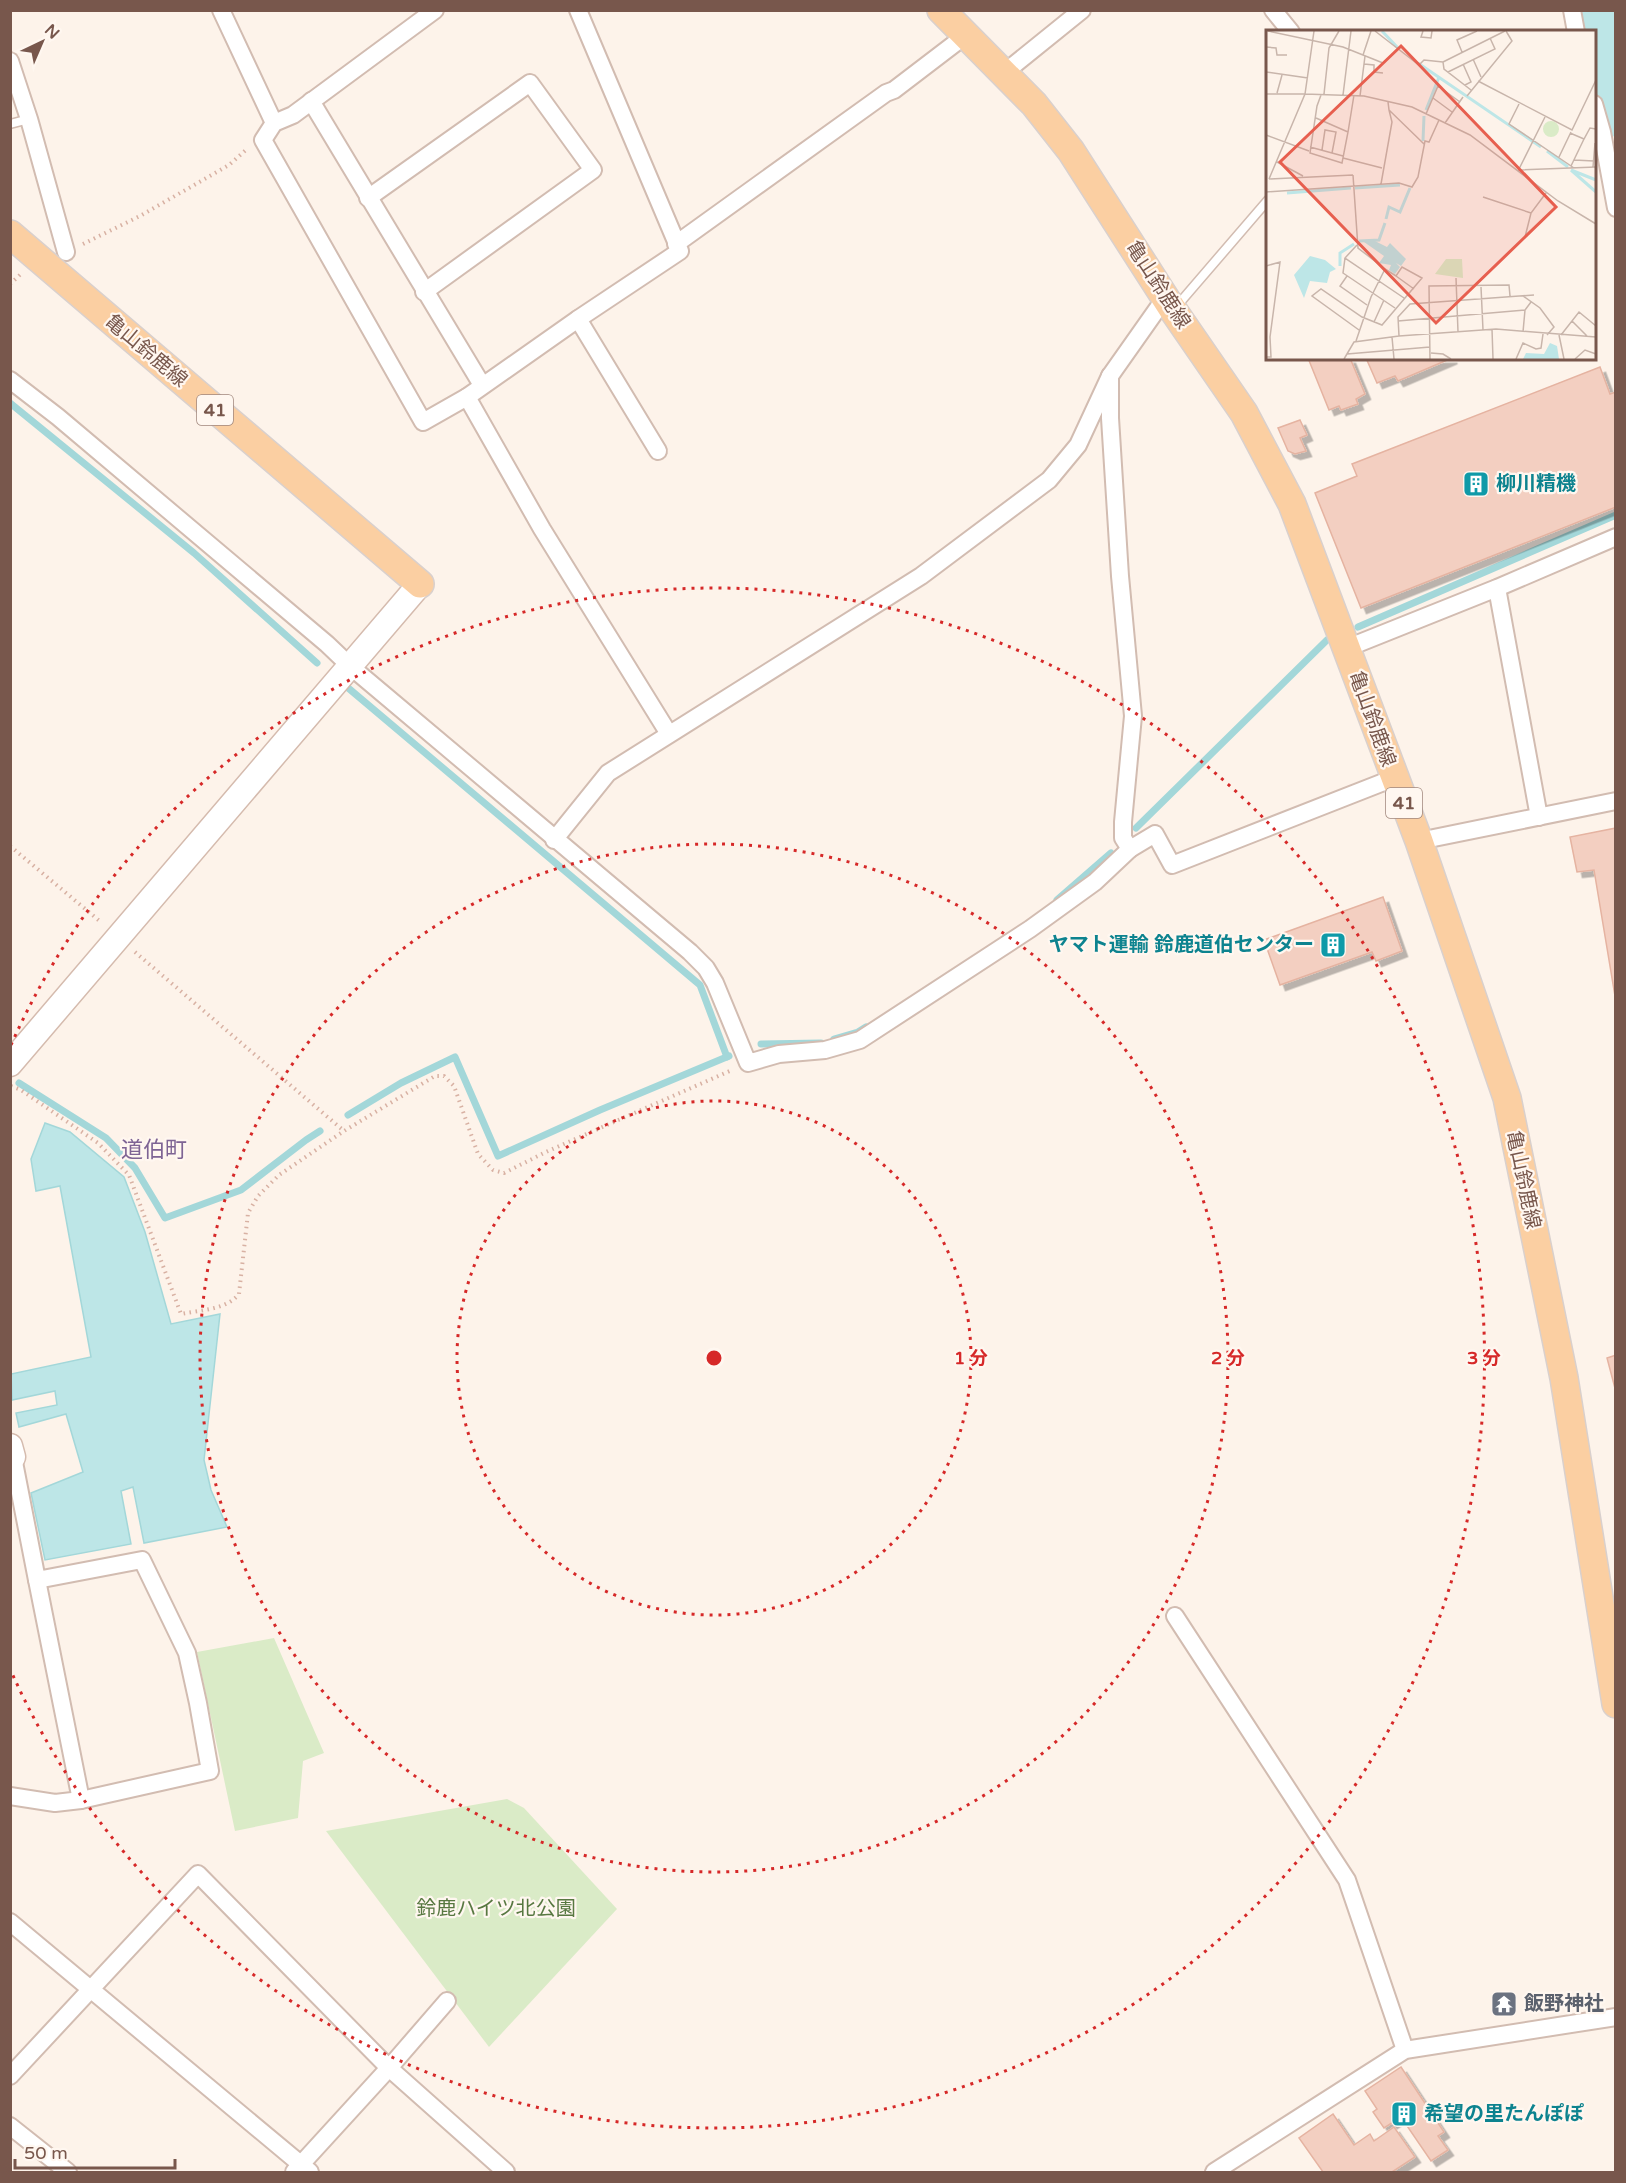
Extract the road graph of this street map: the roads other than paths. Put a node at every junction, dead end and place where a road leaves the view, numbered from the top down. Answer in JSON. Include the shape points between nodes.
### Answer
{"nodes":[{"id":1,"x":221,"y":10,"type":"edge"},
{"id":2,"x":435,"y":10,"type":"edge"},
{"id":3,"x":578,"y":10,"type":"edge"},
{"id":4,"x":1082,"y":10,"type":"edge"},
{"id":5,"x":1273,"y":10,"type":"edge"},
{"id":6,"x":1572,"y":10,"type":"edge"},
{"id":7,"x":946,"y":12,"type":"edge"},
{"id":8,"x":1289,"y":30,"type":"edge"},
{"id":9,"x":1576,"y":30,"type":"edge"},
{"id":10,"x":966,"y":35,"type":"junction"},
{"id":11,"x":10,"y":62,"type":"edge"},
{"id":12,"x":1004,"y":73,"type":"junction"},
{"id":13,"x":311,"y":101,"type":"junction"},
{"id":14,"x":1596,"y":113,"type":"edge"},
{"id":15,"x":29,"y":118,"type":"junction"},
{"id":16,"x":274,"y":123,"type":"junction"},
{"id":17,"x":10,"y":124,"type":"edge"},
{"id":18,"x":368,"y":198,"type":"junction"},
{"id":19,"x":1266,"y":202,"type":"edge"},
{"id":20,"x":1616,"y":208,"type":"edge"},
{"id":21,"x":10,"y":234,"type":"edge"},
{"id":22,"x":676,"y":244,"type":"junction"},
{"id":23,"x":66,"y":252,"type":"road end"},
{"id":24,"x":424,"y":291,"type":"junction"},
{"id":25,"x":1169,"y":304,"type":"junction"},
{"id":26,"x":578,"y":319,"type":"junction"},
{"id":27,"x":1110,"y":376,"type":"junction"},
{"id":28,"x":10,"y":380,"type":"edge"},
{"id":29,"x":482,"y":385,"type":"junction"},
{"id":30,"x":467,"y":397,"type":"junction"},
{"id":31,"x":658,"y":451,"type":"dead end"},
{"id":32,"x":1616,"y":537,"type":"edge"},
{"id":33,"x":420,"y":585,"type":"joint"},
{"id":34,"x":1497,"y":588,"type":"junction"},
{"id":35,"x":1347,"y":648,"type":"junction"},
{"id":36,"x":350,"y":666,"type":"junction"},
{"id":37,"x":669,"y":734,"type":"junction"},
{"id":38,"x":1394,"y":778,"type":"junction"},
{"id":39,"x":1616,"y":801,"type":"edge"},
{"id":40,"x":1539,"y":816,"type":"junction"},
{"id":41,"x":554,"y":840,"type":"junction"},
{"id":42,"x":1419,"y":841,"type":"junction"},
{"id":43,"x":1130,"y":849,"type":"junction"},
{"id":44,"x":10,"y":1064,"type":"edge"},
{"id":45,"x":11,"y":1454,"type":"edge"},
{"id":46,"x":37,"y":1580,"type":"junction"},
{"id":47,"x":1174,"y":1616,"type":"dead end"},
{"id":48,"x":1613,"y":1662,"type":"edge"},
{"id":49,"x":1616,"y":1704,"type":"edge"},
{"id":50,"x":10,"y":1796,"type":"edge"},
{"id":51,"x":81,"y":1800,"type":"junction"},
{"id":52,"x":10,"y":1922,"type":"edge"},
{"id":53,"x":91,"y":1990,"type":"junction"},
{"id":54,"x":447,"y":2001,"type":"dead end"},
{"id":55,"x":1616,"y":2017,"type":"edge"},
{"id":56,"x":1405,"y":2050,"type":"junction"},
{"id":57,"x":389,"y":2068,"type":"junction"},
{"id":58,"x":10,"y":2076,"type":"edge"},
{"id":59,"x":10,"y":2126,"type":"edge"},
{"id":60,"x":301,"y":2170,"type":"edge"},
{"id":61,"x":68,"y":2172,"type":"edge"},
{"id":62,"x":506,"y":2172,"type":"edge"},
{"id":63,"x":1214,"y":2172,"type":"edge"}],
"edges":[{"from":1,"to":16,"type":"street"},
{"from":2,"to":13,"type":"street"},
{"from":3,"to":22,"type":"street"},
{"from":4,"to":12,"type":"street"},
{"from":5,"to":8,"type":"street"},
{"from":6,"to":9,"type":"street"},
{"from":7,"to":10,"type":"main road","name":"亀山鈴鹿線","number":"41"},
{"from":10,"to":12,"type":"main road","name":"亀山鈴鹿線","number":"41"},
{"from":10,"to":22,"type":"street"},
{"from":11,"to":15,"type":"street"},
{"from":12,"to":25,"type":"main road","name":"亀山鈴鹿線","number":"41","via":[[1035,104],[1071,151]]},
{"from":13,"to":16,"type":"street"},
{"from":13,"to":18,"type":"street"},
{"from":14,"to":20,"type":"street"},
{"from":15,"to":17,"type":"lane"},
{"from":15,"to":23,"type":"street"},
{"from":16,"to":30,"type":"street","via":[[263,140],[423,422]]},
{"from":18,"to":24,"type":"street"},
{"from":18,"to":24,"type":"street","via":[[530,83],[593,170]]},
{"from":19,"to":25,"type":"lane"},
{"from":21,"to":33,"type":"main road","name":"亀山鈴鹿線","number":"41"},
{"from":22,"to":26,"type":"street","via":[[680,251]]},
{"from":24,"to":29,"type":"street"},
{"from":25,"to":27,"type":"street"},
{"from":25,"to":35,"type":"main road","name":"亀山鈴鹿線","number":"41","via":[[1244,413],[1293,504]]},
{"from":26,"to":29,"type":"street"},
{"from":26,"to":31,"type":"street"},
{"from":27,"to":37,"type":"street","via":[[1078,445],[1049,480],[921,576]]},
{"from":27,"to":43,"type":"street","via":[[1120,576],[1133,716],[1123,822],[1123,838]]},
{"from":28,"to":36,"type":"street","via":[[67,424]]},
{"from":29,"to":30,"type":"street"},
{"from":30,"to":37,"type":"street","via":[[542,529]]},
{"from":32,"to":34,"type":"street"},
{"from":33,"to":36,"type":"street"},
{"from":34,"to":35,"type":"street"},
{"from":34,"to":40,"type":"street"},
{"from":35,"to":38,"type":"main road","name":"亀山鈴鹿線","number":"41"},
{"from":36,"to":41,"type":"street"},
{"from":36,"to":44,"type":"street"},
{"from":37,"to":41,"type":"street","via":[[608,773]]},
{"from":38,"to":42,"type":"main road","name":"亀山鈴鹿線","number":"41"},
{"from":38,"to":43,"type":"street","via":[[1172,865],[1155,834]]},
{"from":39,"to":40,"type":"street"},
{"from":40,"to":42,"type":"street"},
{"from":41,"to":43,"type":"street","via":[[706,968],[748,1064],[779,1054],[825,1050],[860,1040],[1030,929],[1095,882]]},
{"from":42,"to":48,"type":"main road","name":"亀山鈴鹿線","number":"41","via":[[1507,1098],[1564,1378]]},
{"from":45,"to":46,"type":"street"},
{"from":46,"to":51,"type":"street"},
{"from":46,"to":51,"type":"street","via":[[142,1560],[187,1653],[198,1703],[210,1771]]},
{"from":47,"to":56,"type":"street","via":[[1347,1880]]},
{"from":48,"to":49,"type":"main road","name":"亀山鈴鹿線","number":"41"},
{"from":50,"to":51,"type":"street","via":[[56,1803]]},
{"from":52,"to":53,"type":"street"},
{"from":53,"to":57,"type":"street","via":[[198,1874]]},
{"from":53,"to":58,"type":"street"},
{"from":53,"to":60,"type":"street"},
{"from":54,"to":57,"type":"street"},
{"from":55,"to":56,"type":"street"},
{"from":56,"to":63,"type":"street"},
{"from":57,"to":60,"type":"street"},
{"from":57,"to":62,"type":"street"},
{"from":59,"to":61,"type":"street"}]}
